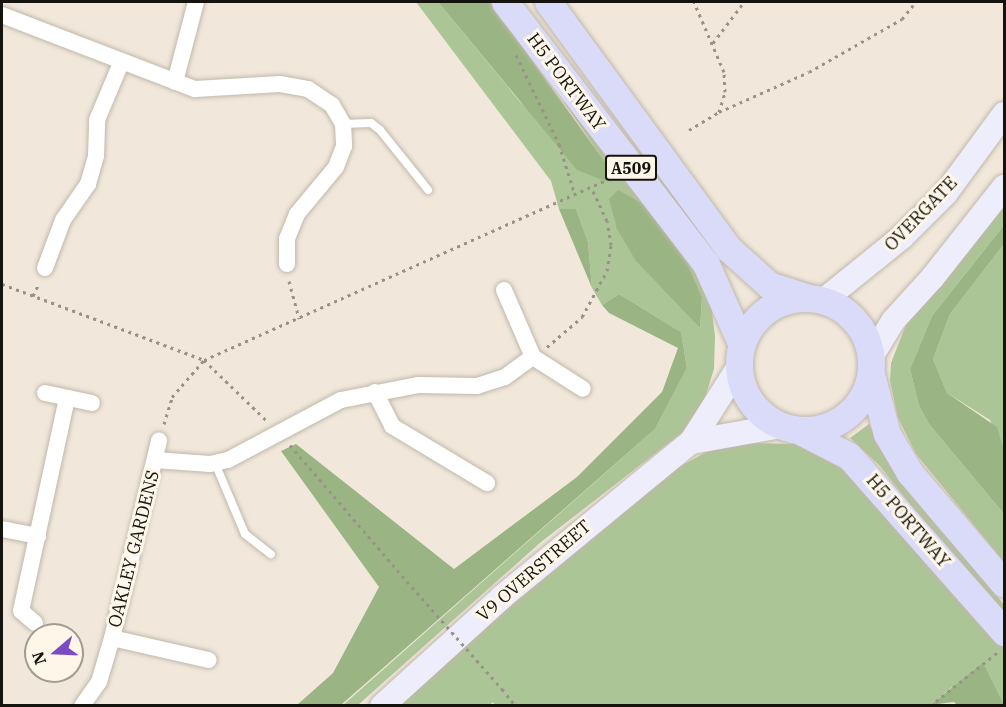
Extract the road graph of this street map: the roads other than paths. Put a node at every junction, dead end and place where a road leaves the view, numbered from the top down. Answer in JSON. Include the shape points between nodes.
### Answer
{"nodes":[{"id":1,"x":196,"y":2,"type":"edge"},
{"id":2,"x":505,"y":2,"type":"edge"},
{"id":3,"x":548,"y":2,"type":"edge"},
{"id":4,"x":2,"y":15,"type":"edge"},
{"id":5,"x":121,"y":63,"type":"junction"},
{"id":6,"x":176,"y":82,"type":"junction"},
{"id":7,"x":1005,"y":114,"type":"edge"},
{"id":8,"x":343,"y":124,"type":"junction"},
{"id":9,"x":1005,"y":187,"type":"edge"},
{"id":10,"x":428,"y":190,"type":"dead end"},
{"id":11,"x":287,"y":264,"type":"road end"},
{"id":12,"x":45,"y":268,"type":"dead end"},
{"id":13,"x":504,"y":290,"type":"dead end"},
{"id":14,"x":815,"y":298,"type":"junction"},
{"id":15,"x":740,"y":356,"type":"junction"},
{"id":16,"x":533,"y":357,"type":"junction"},
{"id":17,"x":871,"y":365,"type":"junction"},
{"id":18,"x":583,"y":389,"type":"dead end"},
{"id":19,"x":375,"y":392,"type":"junction"},
{"id":20,"x":45,"y":393,"type":"dead end"},
{"id":21,"x":67,"y":398,"type":"junction"},
{"id":22,"x":92,"y":403,"type":"dead end"},
{"id":23,"x":789,"y":428,"type":"junction"},
{"id":24,"x":159,"y":441,"type":"road end"},
{"id":25,"x":691,"y":442,"type":"junction"},
{"id":26,"x":155,"y":460,"type":"junction"},
{"id":27,"x":215,"y":463,"type":"junction"},
{"id":28,"x":487,"y":483,"type":"dead end"},
{"id":29,"x":2,"y":529,"type":"edge"},
{"id":30,"x":38,"y":536,"type":"junction"},
{"id":31,"x":271,"y":554,"type":"dead end"},
{"id":32,"x":1005,"y":584,"type":"edge"},
{"id":33,"x":34,"y":623,"type":"dead end"},
{"id":34,"x":1005,"y":632,"type":"edge"},
{"id":35,"x":112,"y":638,"type":"junction"},
{"id":36,"x":209,"y":660,"type":"dead end"},
{"id":37,"x":82,"y":705,"type":"edge"},
{"id":38,"x":382,"y":705,"type":"edge"}],
"edges":[{"from":1,"to":6,"type":"street"},
{"from":2,"to":15,"type":"main road","name":"H5 PORTWAY","number":"A509","via":[[706,264]]},
{"from":3,"to":14,"type":"main road","name":"H5 PORTWAY","number":"A509","via":[[729,249],[769,285]]},
{"from":4,"to":5,"type":"street"},
{"from":5,"to":6,"type":"street"},
{"from":5,"to":12,"type":"street","via":[[98,120],[96,156],[88,184],[63,220]]},
{"from":6,"to":8,"type":"street","via":[[195,89],[280,84],[308,89],[332,105]]},
{"from":7,"to":14,"type":"street","name":"OVERGATE","via":[[946,193],[902,237]]},
{"from":8,"to":10,"type":"lane","via":[[370,123],[380,130]]},
{"from":8,"to":11,"type":"street","via":[[344,146],[336,167],[297,214]]},
{"from":9,"to":17,"type":"street","via":[[933,278],[893,321]]},
{"from":13,"to":16,"type":"street"},
{"from":14,"to":15,"type":"main road","via":[[785,300],[766,309],[751,324]]},
{"from":14,"to":17,"type":"main road","number":"A509","via":[[856,321]]},
{"from":15,"to":23,"type":"main road","number":"A509","via":[[751,403]]},
{"from":15,"to":25,"type":"street","name":"V9 OVERSTREET"},
{"from":16,"to":18,"type":"street"},
{"from":16,"to":19,"type":"street","name":"OAKLEY GARDENS","via":[[505,377],[477,386],[418,385]]},
{"from":17,"to":23,"type":"main road","via":[[865,393],[845,416],[818,429]]},
{"from":17,"to":32,"type":"main road","name":"H5 PORTWAY","number":"A509","via":[[887,434],[910,473]]},
{"from":19,"to":27,"type":"street","name":"OAKLEY GARDENS","via":[[341,400],[244,453]]},
{"from":19,"to":28,"type":"street","via":[[392,426]]},
{"from":20,"to":21,"type":"street"},
{"from":21,"to":22,"type":"street"},
{"from":21,"to":30,"type":"street"},
{"from":23,"to":25,"type":"street","name":"V9 OVERSTREET"},
{"from":23,"to":34,"type":"main road","name":"H5 PORTWAY","number":"A509","via":[[849,456]]},
{"from":24,"to":26,"type":"street","name":"OAKLEY GARDENS"},
{"from":25,"to":38,"type":"street","name":"V9 OVERSTREET","via":[[511,589]]},
{"from":26,"to":27,"type":"street","name":"OAKLEY GARDENS"},
{"from":26,"to":35,"type":"street","name":"OAKLEY GARDENS"},
{"from":27,"to":31,"type":"lane","via":[[245,534]]},
{"from":29,"to":30,"type":"street"},
{"from":30,"to":33,"type":"street","via":[[21,611]]},
{"from":35,"to":36,"type":"street","name":"OAKLEY GARDENS"},
{"from":35,"to":37,"type":"street","name":"OAKLEY GARDENS","via":[[99,682]]}]}
